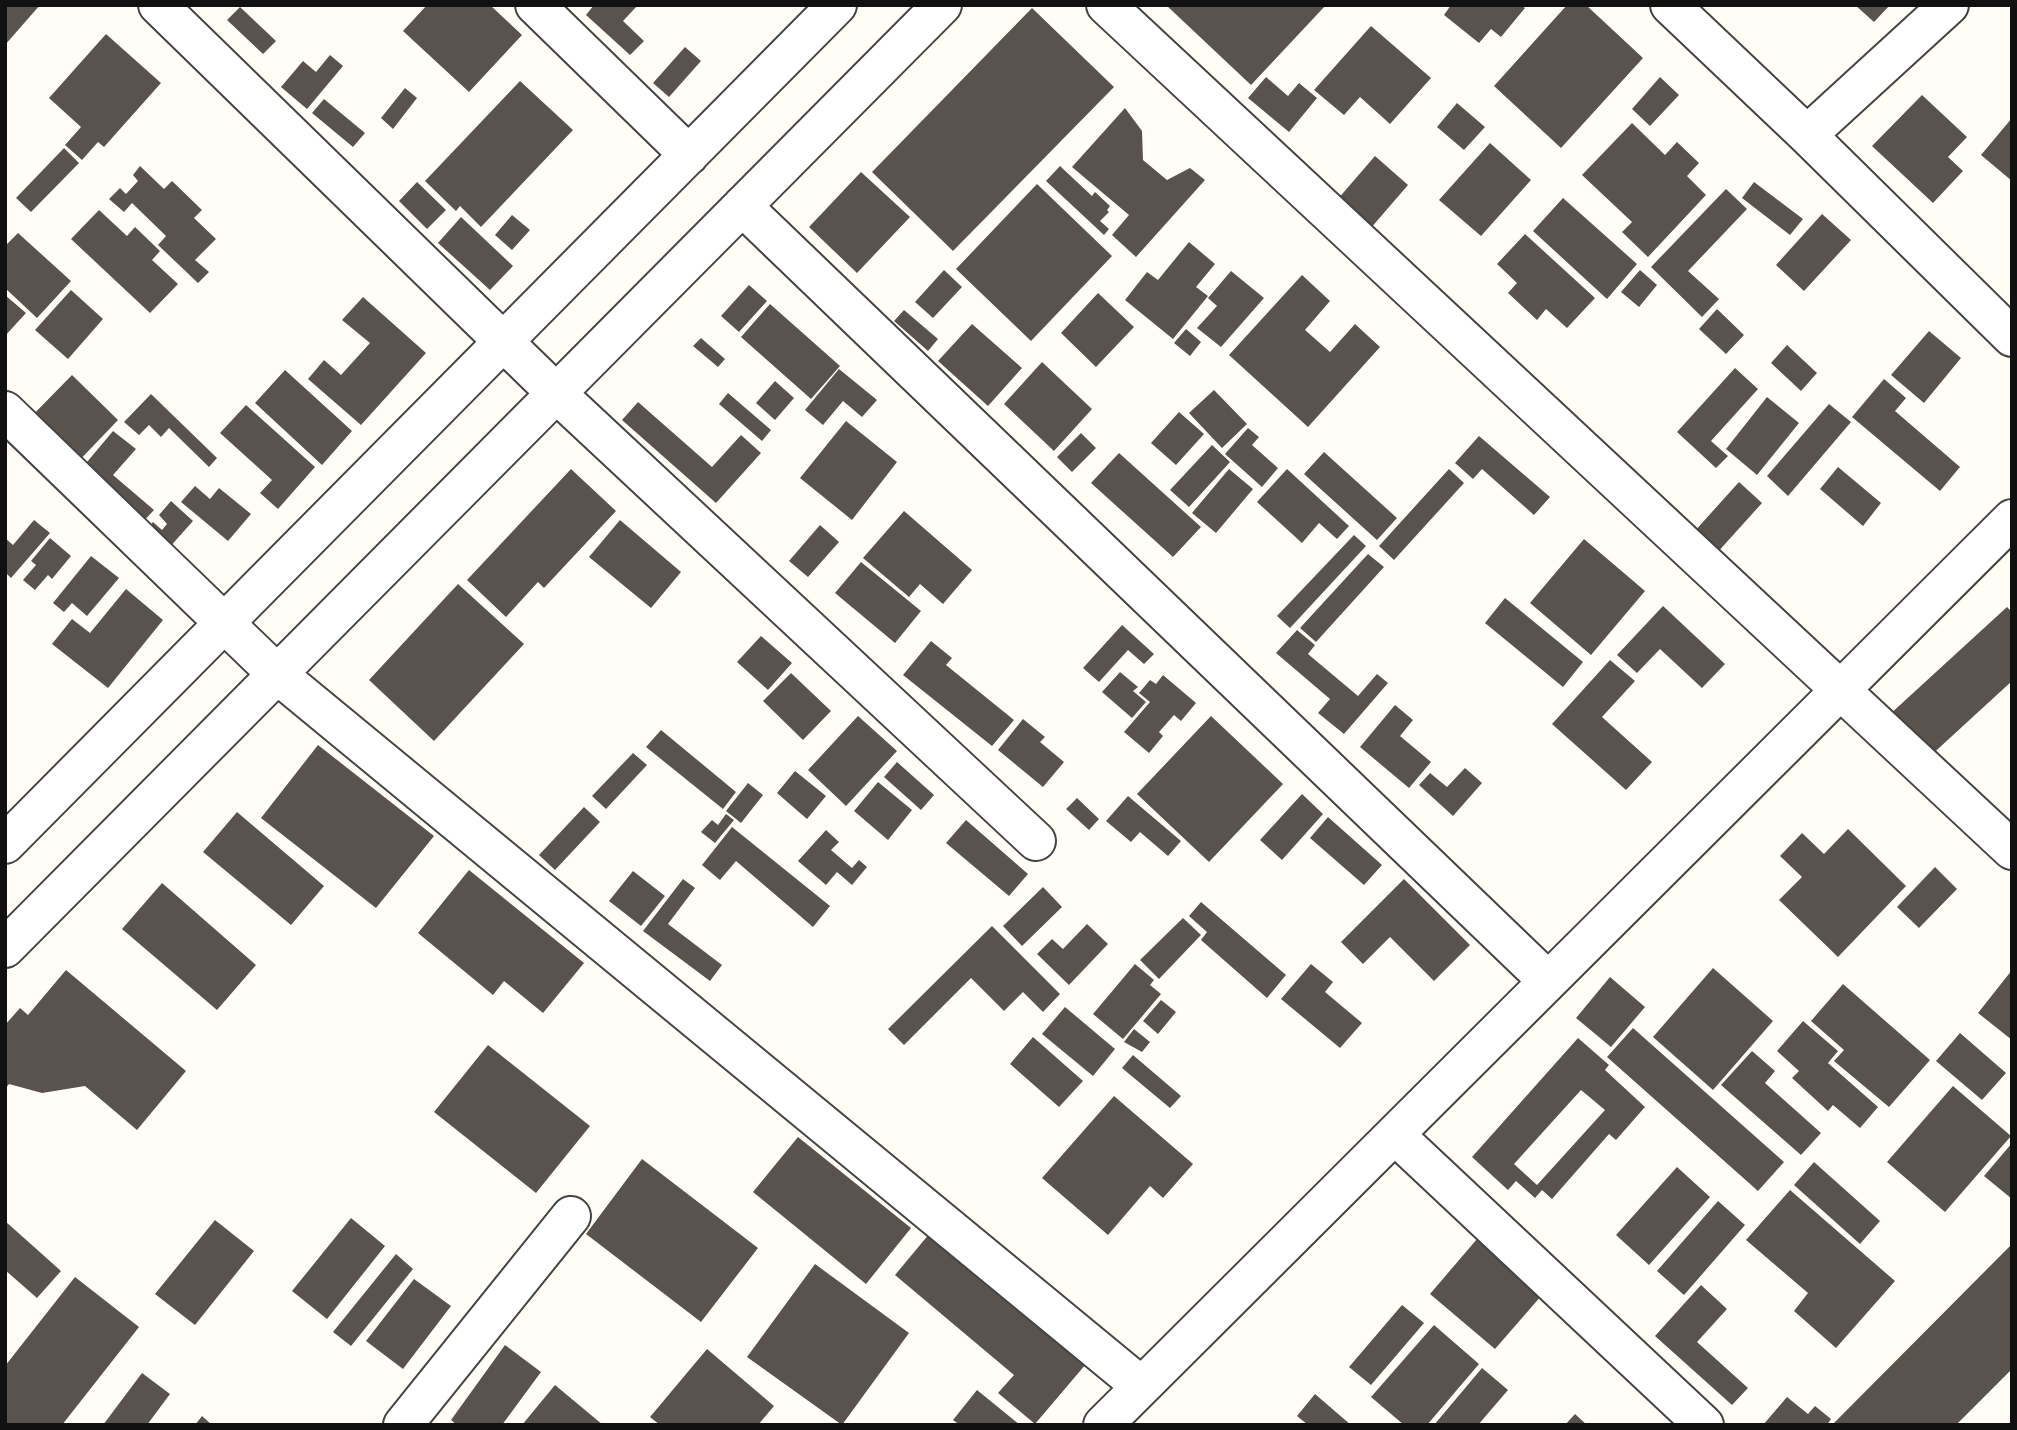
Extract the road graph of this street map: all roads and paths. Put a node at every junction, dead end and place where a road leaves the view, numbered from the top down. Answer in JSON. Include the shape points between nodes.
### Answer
{"nodes":[{"id":1,"x":158,"y":5,"type":"edge"},
{"id":2,"x":535,"y":5,"type":"edge"},
{"id":3,"x":837,"y":5,"type":"edge"},
{"id":4,"x":942,"y":5,"type":"edge"},
{"id":5,"x":1107,"y":5,"type":"edge"},
{"id":6,"x":1670,"y":5,"type":"edge"},
{"id":7,"x":1949,"y":5,"type":"edge"},
{"id":8,"x":1807,"y":135,"type":"junction"},
{"id":9,"x":689,"y":155,"type":"junction"},
{"id":10,"x":742,"y":206,"type":"junction"},
{"id":11,"x":2012,"y":337,"type":"edge"},
{"id":12,"x":504,"y":341,"type":"junction"},
{"id":13,"x":556,"y":393,"type":"junction"},
{"id":14,"x":5,"y":411,"type":"edge"},
{"id":15,"x":2012,"y":519,"type":"edge"},
{"id":16,"x":225,"y":622,"type":"junction"},
{"id":17,"x":277,"y":674,"type":"junction"},
{"id":18,"x":1841,"y":689,"type":"junction"},
{"id":19,"x":1036,"y":841,"type":"dead end"},
{"id":20,"x":5,"y":844,"type":"edge"},
{"id":21,"x":2012,"y":850,"type":"edge"},
{"id":22,"x":5,"y":948,"type":"edge"},
{"id":23,"x":1548,"y":981,"type":"junction"},
{"id":24,"x":1395,"y":1135,"type":"junction"},
{"id":25,"x":571,"y":1216,"type":"dead end"},
{"id":26,"x":1140,"y":1386,"type":"junction"},
{"id":27,"x":403,"y":1425,"type":"edge"},
{"id":28,"x":1103,"y":1425,"type":"edge"},
{"id":29,"x":1704,"y":1425,"type":"edge"}],
"edges":[{"from":1,"to":12,"type":"street"},
{"from":2,"to":9,"type":"street"},
{"from":3,"to":9,"type":"street"},
{"from":4,"to":10,"type":"street"},
{"from":5,"to":18,"type":"street"},
{"from":6,"to":8,"type":"street"},
{"from":7,"to":8,"type":"street"},
{"from":8,"to":11,"type":"street"},
{"from":9,"to":12,"type":"street"},
{"from":10,"to":13,"type":"street"},
{"from":10,"to":23,"type":"street"},
{"from":12,"to":13,"type":"street"},
{"from":12,"to":16,"type":"street"},
{"from":13,"to":17,"type":"street"},
{"from":13,"to":19,"type":"street"},
{"from":14,"to":16,"type":"street"},
{"from":15,"to":18,"type":"street"},
{"from":16,"to":17,"type":"street"},
{"from":16,"to":20,"type":"street"},
{"from":17,"to":22,"type":"street"},
{"from":17,"to":26,"type":"street"},
{"from":18,"to":21,"type":"street"},
{"from":18,"to":23,"type":"street"},
{"from":23,"to":24,"type":"street"},
{"from":24,"to":26,"type":"street"},
{"from":24,"to":29,"type":"street"},
{"from":25,"to":27,"type":"street"},
{"from":26,"to":28,"type":"street"}]}
